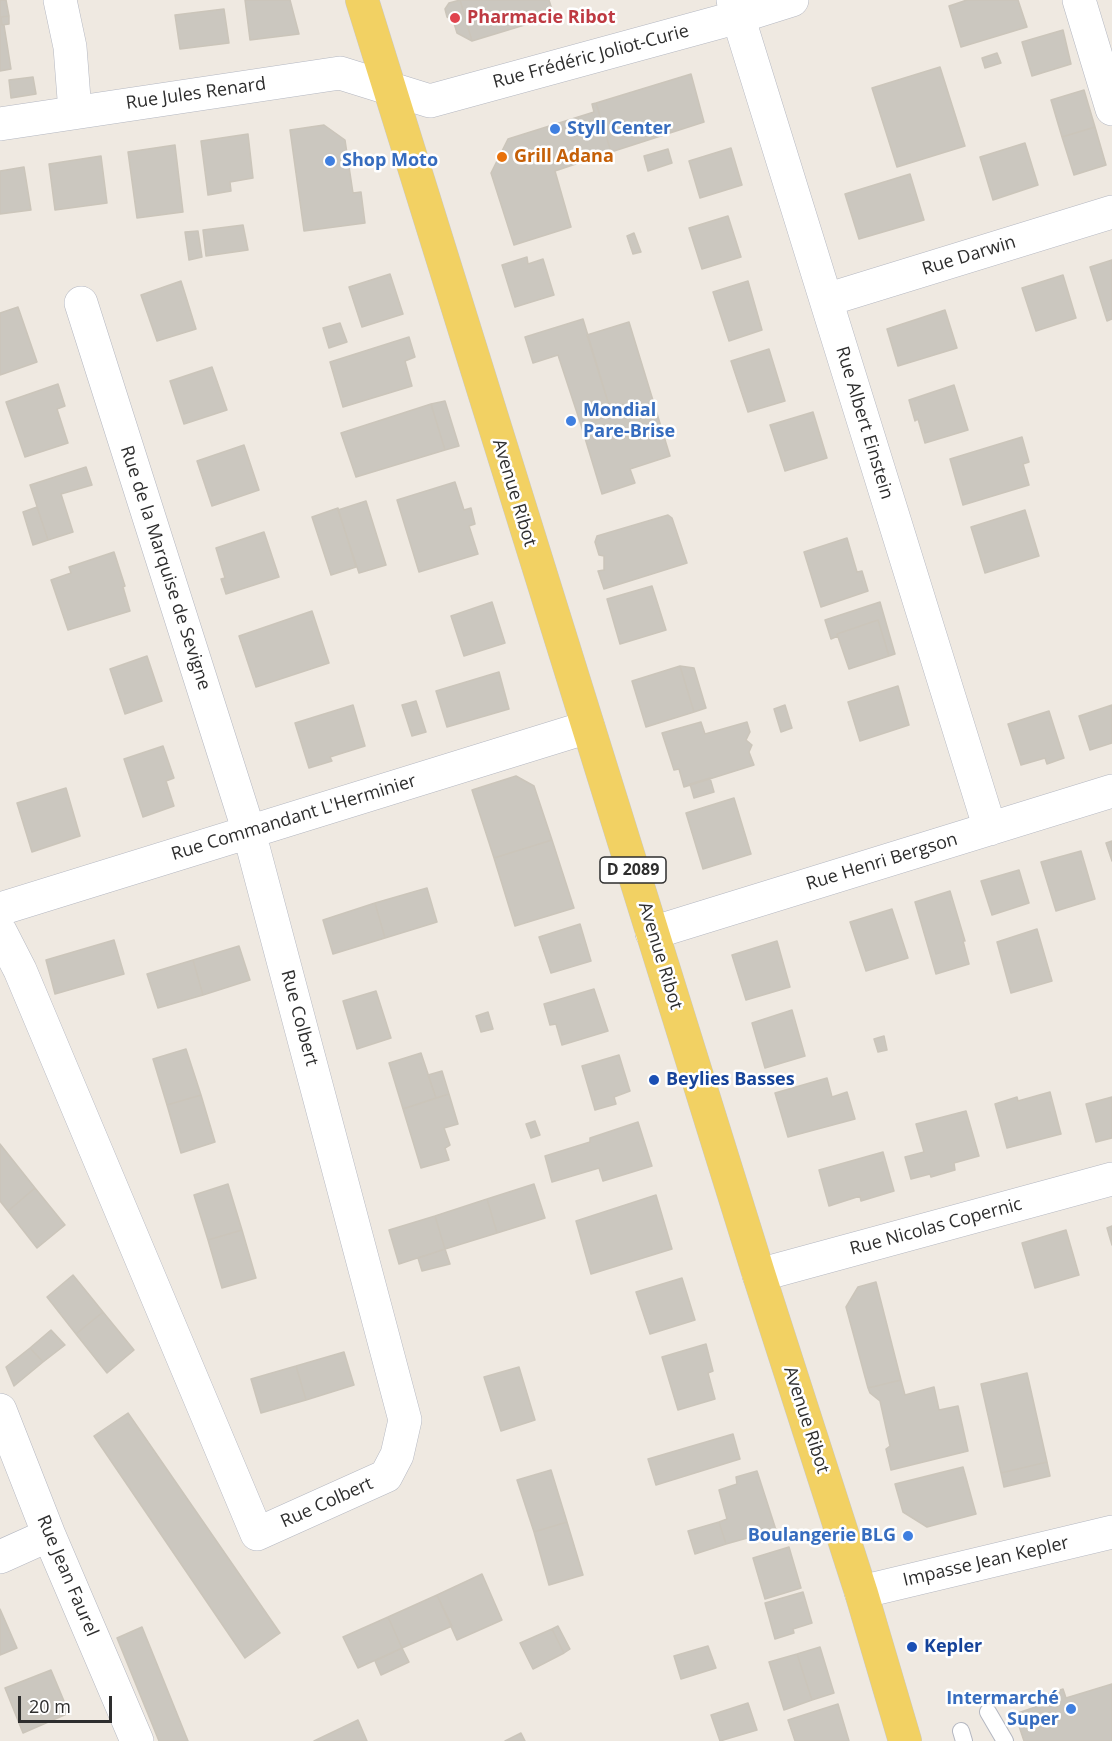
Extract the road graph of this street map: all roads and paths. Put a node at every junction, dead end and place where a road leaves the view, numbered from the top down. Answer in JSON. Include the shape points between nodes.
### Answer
{"nodes":[{"id":1,"x":60,"y":0,"type":"edge"},
{"id":2,"x":362,"y":0,"type":"edge"},
{"id":3,"x":792,"y":0,"type":"edge"},
{"id":4,"x":1079,"y":0,"type":"edge"},
{"id":5,"x":736,"y":9,"type":"edge"},
{"id":6,"x":390,"y":88,"type":"junction"},
{"id":7,"x":1112,"y":109,"type":"edge"},
{"id":8,"x":75,"y":112,"type":"junction"},
{"id":9,"x":0,"y":124,"type":"edge"},
{"id":10,"x":1112,"y":212,"type":"edge"},
{"id":11,"x":826,"y":300,"type":"junction"},
{"id":12,"x":81,"y":303,"type":"dead end"},
{"id":13,"x":588,"y":727,"type":"junction"},
{"id":14,"x":1112,"y":792,"type":"edge"},
{"id":15,"x":990,"y":829,"type":"junction"},
{"id":16,"x":249,"y":832,"type":"junction"},
{"id":17,"x":0,"y":909,"type":"edge"},
{"id":18,"x":0,"y":931,"type":"edge"},
{"id":19,"x":652,"y":933,"type":"junction"},
{"id":20,"x":1112,"y":1179,"type":"edge"},
{"id":21,"x":759,"y":1275,"type":"junction"},
{"id":22,"x":0,"y":1410,"type":"edge"},
{"id":23,"x":1112,"y":1532,"type":"edge"},
{"id":24,"x":49,"y":1535,"type":"junction"},
{"id":25,"x":0,"y":1557,"type":"edge"},
{"id":26,"x":861,"y":1592,"type":"junction"},
{"id":27,"x":988,"y":1712,"type":"dead end"},
{"id":28,"x":137,"y":1741,"type":"edge"},
{"id":29,"x":904,"y":1741,"type":"edge"},
{"id":30,"x":1005,"y":1741,"type":"edge"}],
"edges":[{"from":1,"to":8,"type":"street","via":[[70,47]]},
{"from":2,"to":6,"type":"main road","name":"Avenue Ribot","number":"D 2089"},
{"from":3,"to":5,"type":"street","name":"Rue Frédéric Joliot-Curie"},
{"from":4,"to":7,"type":"street"},
{"from":5,"to":6,"type":"street","name":"Rue Frédéric Joliot-Curie","via":[[430,101]]},
{"from":5,"to":11,"type":"street","name":"Rue Albert Einstein"},
{"from":6,"to":8,"type":"street","name":"Rue Jules Renard","via":[[340,73]]},
{"from":6,"to":13,"type":"main road","name":"Avenue Ribot","number":"D 2089"},
{"from":8,"to":9,"type":"street","name":"Rue Jules Renard"},
{"from":10,"to":11,"type":"street","name":"Rue Darwin"},
{"from":11,"to":15,"type":"street","name":"Rue Albert Einstein"},
{"from":12,"to":16,"type":"street","name":"Rue de la Marquise de Sevigne"},
{"from":13,"to":16,"type":"street","name":"Rue Commandant L'Herminier"},
{"from":13,"to":19,"type":"main road","name":"Avenue Ribot","number":"D 2089"},
{"from":14,"to":15,"type":"street","name":"Rue Henri Bergson"},
{"from":15,"to":19,"type":"street","name":"Rue Henri Bergson"},
{"from":16,"to":17,"type":"street","name":"Rue Commandant L'Herminier"},
{"from":16,"to":18,"type":"street","name":"Rue Colbert","via":[[405,1420],[397,1455],[386,1476],[257,1534],[20,970]]},
{"from":19,"to":21,"type":"main road","name":"Avenue Ribot","number":"D 2089"},
{"from":20,"to":21,"type":"street","name":"Rue Nicolas Copernic"},
{"from":21,"to":26,"type":"main road","name":"Avenue Ribot","number":"D 2089"},
{"from":22,"to":24,"type":"street","name":"Rue Jean Faurel"},
{"from":23,"to":26,"type":"street","name":"Impasse Jean Kepler"},
{"from":24,"to":25,"type":"street"},
{"from":24,"to":28,"type":"street","name":"Rue Jean Faurel"},
{"from":26,"to":29,"type":"main road","name":"Avenue Ribot","number":"D 2089"},
{"from":27,"to":30,"type":"lane"}]}
